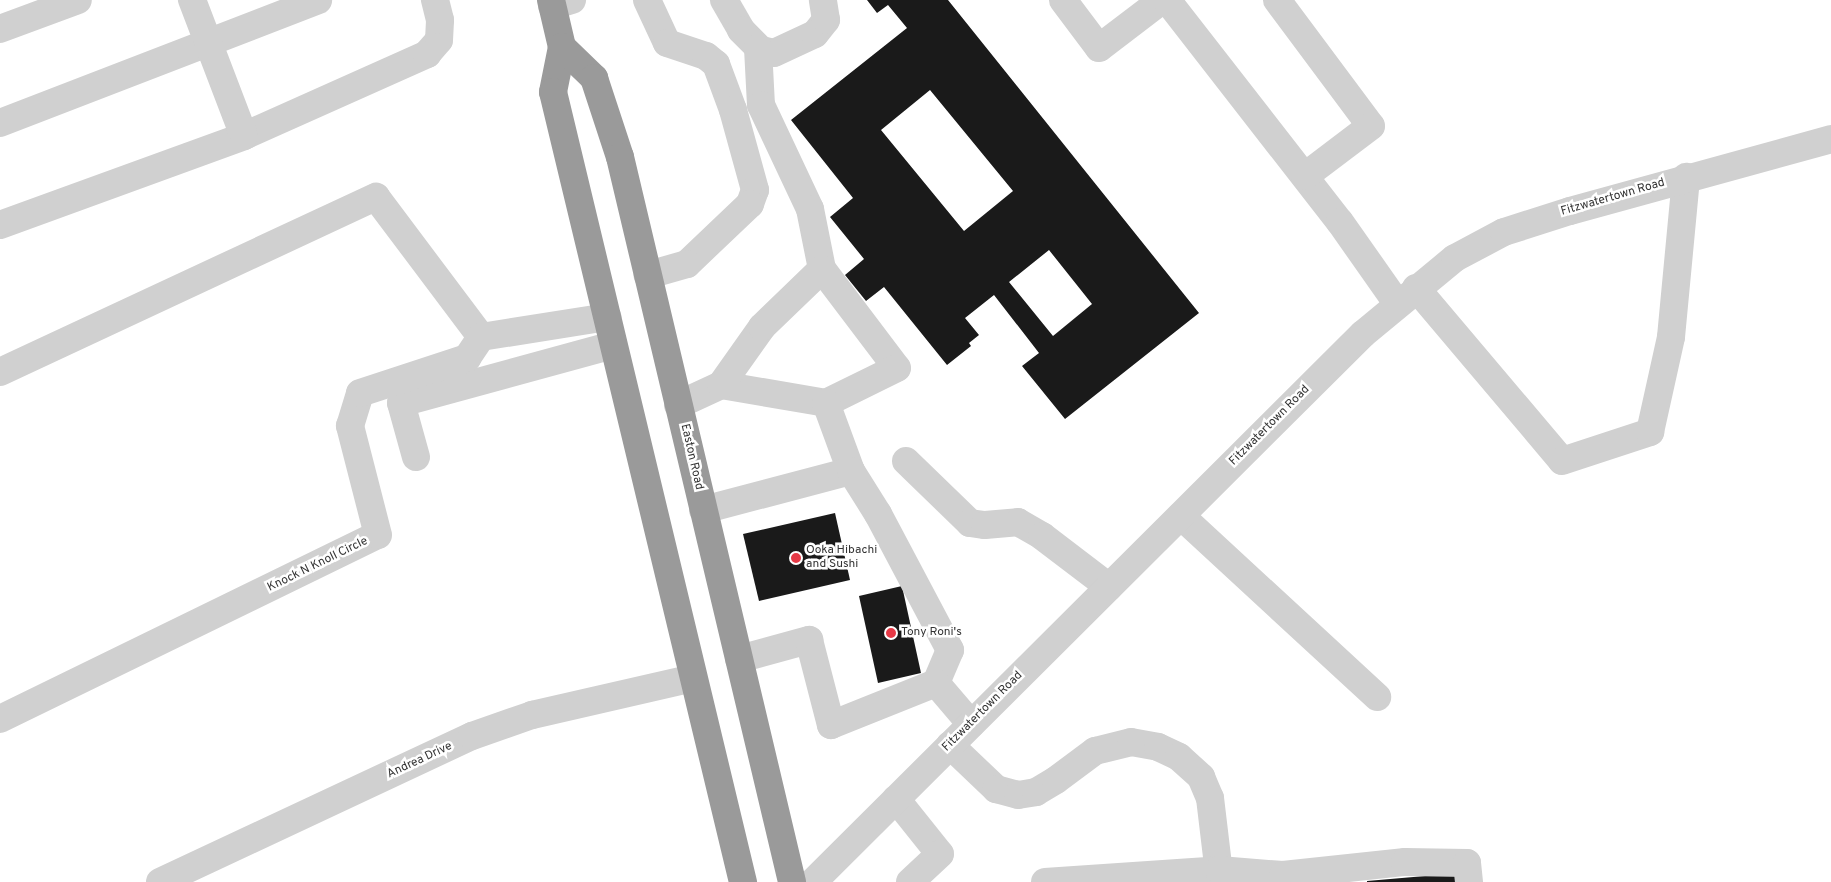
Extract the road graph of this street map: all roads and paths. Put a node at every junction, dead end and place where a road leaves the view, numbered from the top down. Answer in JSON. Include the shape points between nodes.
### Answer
{"nodes":[{"id":1,"x":78,"y":0,"type":"edge"},
{"id":2,"x":192,"y":0,"type":"edge"},
{"id":3,"x":318,"y":0,"type":"edge"},
{"id":4,"x":435,"y":0,"type":"edge"},
{"id":5,"x":647,"y":0,"type":"edge"},
{"id":6,"x":724,"y":0,"type":"edge"},
{"id":7,"x":823,"y":0,"type":"edge"},
{"id":8,"x":1064,"y":0,"type":"edge"},
{"id":9,"x":1162,"y":0,"type":"edge"},
{"id":10,"x":1168,"y":0,"type":"edge"},
{"id":11,"x":1277,"y":0,"type":"edge"},
{"id":12,"x":558,"y":2,"type":"edge"},
{"id":13,"x":0,"y":29,"type":"edge"},
{"id":14,"x":208,"y":41,"type":"junction"},
{"id":15,"x":562,"y":47,"type":"junction"},
{"id":16,"x":758,"y":48,"type":"junction"},
{"id":17,"x":0,"y":123,"type":"edge"},
{"id":18,"x":244,"y":136,"type":"junction"},
{"id":19,"x":1831,"y":139,"type":"edge"},
{"id":20,"x":1305,"y":176,"type":"junction"},
{"id":21,"x":1686,"y":177,"type":"junction"},
{"id":22,"x":0,"y":225,"type":"edge"},
{"id":23,"x":822,"y":269,"type":"junction"},
{"id":24,"x":648,"y":275,"type":"junction"},
{"id":25,"x":1407,"y":296,"type":"junction"},
{"id":26,"x":606,"y":318,"type":"junction"},
{"id":27,"x":481,"y":337,"type":"junction"},
{"id":28,"x":613,"y":345,"type":"junction"},
{"id":29,"x":0,"y":372,"type":"edge"},
{"id":30,"x":721,"y":385,"type":"junction"},
{"id":31,"x":826,"y":403,"type":"junction"},
{"id":32,"x":678,"y":405,"type":"junction"},
{"id":33,"x":416,"y":457,"type":"dead end"},
{"id":34,"x":906,"y":461,"type":"dead end"},
{"id":35,"x":851,"y":471,"type":"junction"},
{"id":36,"x":703,"y":510,"type":"junction"},
{"id":37,"x":1181,"y":516,"type":"junction"},
{"id":38,"x":1109,"y":587,"type":"junction"},
{"id":39,"x":739,"y":659,"type":"junction"},
{"id":40,"x":693,"y":678,"type":"junction"},
{"id":41,"x":936,"y":683,"type":"junction"},
{"id":42,"x":1377,"y":697,"type":"dead end"},
{"id":43,"x":0,"y":719,"type":"edge"},
{"id":44,"x":971,"y":724,"type":"junction"},
{"id":45,"x":950,"y":745,"type":"junction"},
{"id":46,"x":896,"y":799,"type":"junction"},
{"id":47,"x":1220,"y":876,"type":"edge"},
{"id":48,"x":160,"y":882,"type":"edge"},
{"id":49,"x":743,"y":882,"type":"edge"},
{"id":50,"x":792,"y":882,"type":"edge"},
{"id":51,"x":813,"y":882,"type":"edge"},
{"id":52,"x":910,"y":882,"type":"edge"},
{"id":53,"x":1045,"y":882,"type":"edge"},
{"id":54,"x":1469,"y":882,"type":"edge"}],
"edges":[{"from":1,"to":13,"type":"street"},
{"from":2,"to":14,"type":"street"},
{"from":3,"to":14,"type":"street"},
{"from":4,"to":18,"type":"street","via":[[440,20],[438,40],[427,54]]},
{"from":5,"to":24,"type":"street","via":[[667,42],[706,56],[716,64],[733,110],[755,190],[750,204],[687,264]]},
{"from":6,"to":16,"type":"street","via":[[740,30]]},
{"from":7,"to":16,"type":"street","via":[[826,20],[815,34],[774,53]]},
{"from":8,"to":9,"type":"street","via":[[1099,48]]},
{"from":10,"to":20,"type":"street"},
{"from":11,"to":20,"type":"street","via":[[1371,126]]},
{"from":12,"to":15,"type":"highway"},
{"from":14,"to":17,"type":"street"},
{"from":14,"to":18,"type":"street"},
{"from":15,"to":24,"type":"highway","name":"Easton Road","via":[[594,78],[620,157]]},
{"from":15,"to":26,"type":"highway","via":[[553,92]]},
{"from":16,"to":23,"type":"street","via":[[761,105],[810,209]]},
{"from":18,"to":22,"type":"street"},
{"from":19,"to":21,"type":"street","name":"Fitzwatertown Road"},
{"from":20,"to":25,"type":"street"},
{"from":21,"to":25,"type":"street","name":"Fitzwatertown Road","via":[[1504,232],[1455,258]]},
{"from":21,"to":25,"type":"street","via":[[1671,337],[1650,432],[1562,461]]},
{"from":23,"to":30,"type":"street","via":[[762,327]]},
{"from":23,"to":31,"type":"street","via":[[897,368]]},
{"from":24,"to":32,"type":"highway","name":"Easton Road"},
{"from":25,"to":37,"type":"street","name":"Fitzwatertown Road"},
{"from":26,"to":27,"type":"street"},
{"from":26,"to":28,"type":"highway"},
{"from":27,"to":29,"type":"street","via":[[376,197]]},
{"from":27,"to":43,"type":"street","name":"Knock N Knoll Circle","via":[[467,358],[360,393],[350,426],[378,536]]},
{"from":28,"to":33,"type":"street","via":[[401,402]]},
{"from":28,"to":40,"type":"highway"},
{"from":30,"to":31,"type":"street"},
{"from":30,"to":32,"type":"street"},
{"from":31,"to":35,"type":"street"},
{"from":32,"to":36,"type":"highway","name":"Easton Road"},
{"from":34,"to":38,"type":"street","via":[[970,523],[1018,522],[1042,536]]},
{"from":35,"to":36,"type":"street"},
{"from":35,"to":41,"type":"street","via":[[878,514],[950,650]]},
{"from":36,"to":39,"type":"highway","name":"Easton Road"},
{"from":37,"to":38,"type":"street","name":"Fitzwatertown Road"},
{"from":37,"to":42,"type":"street"},
{"from":38,"to":44,"type":"street","name":"Fitzwatertown Road"},
{"from":39,"to":41,"type":"street","via":[[809,640],[831,725]]},
{"from":39,"to":50,"type":"highway","name":"Easton Road"},
{"from":40,"to":48,"type":"street","name":"Andrea Drive","via":[[532,715],[472,736]]},
{"from":40,"to":49,"type":"highway"},
{"from":41,"to":44,"type":"street"},
{"from":44,"to":45,"type":"street","name":"Fitzwatertown Road"},
{"from":45,"to":46,"type":"street","name":"Fitzwatertown Road"},
{"from":45,"to":47,"type":"street","via":[[996,788],[1018,795],[1043,788],[1094,751],[1130,742],[1158,747],[1179,758],[1201,777],[1210,798]]},
{"from":46,"to":51,"type":"street","name":"Fitzwatertown Road"},
{"from":46,"to":52,"type":"street","via":[[940,854]]},
{"from":47,"to":53,"type":"street"},
{"from":47,"to":54,"type":"street","via":[[1283,875],[1405,862],[1467,863]]}]}
